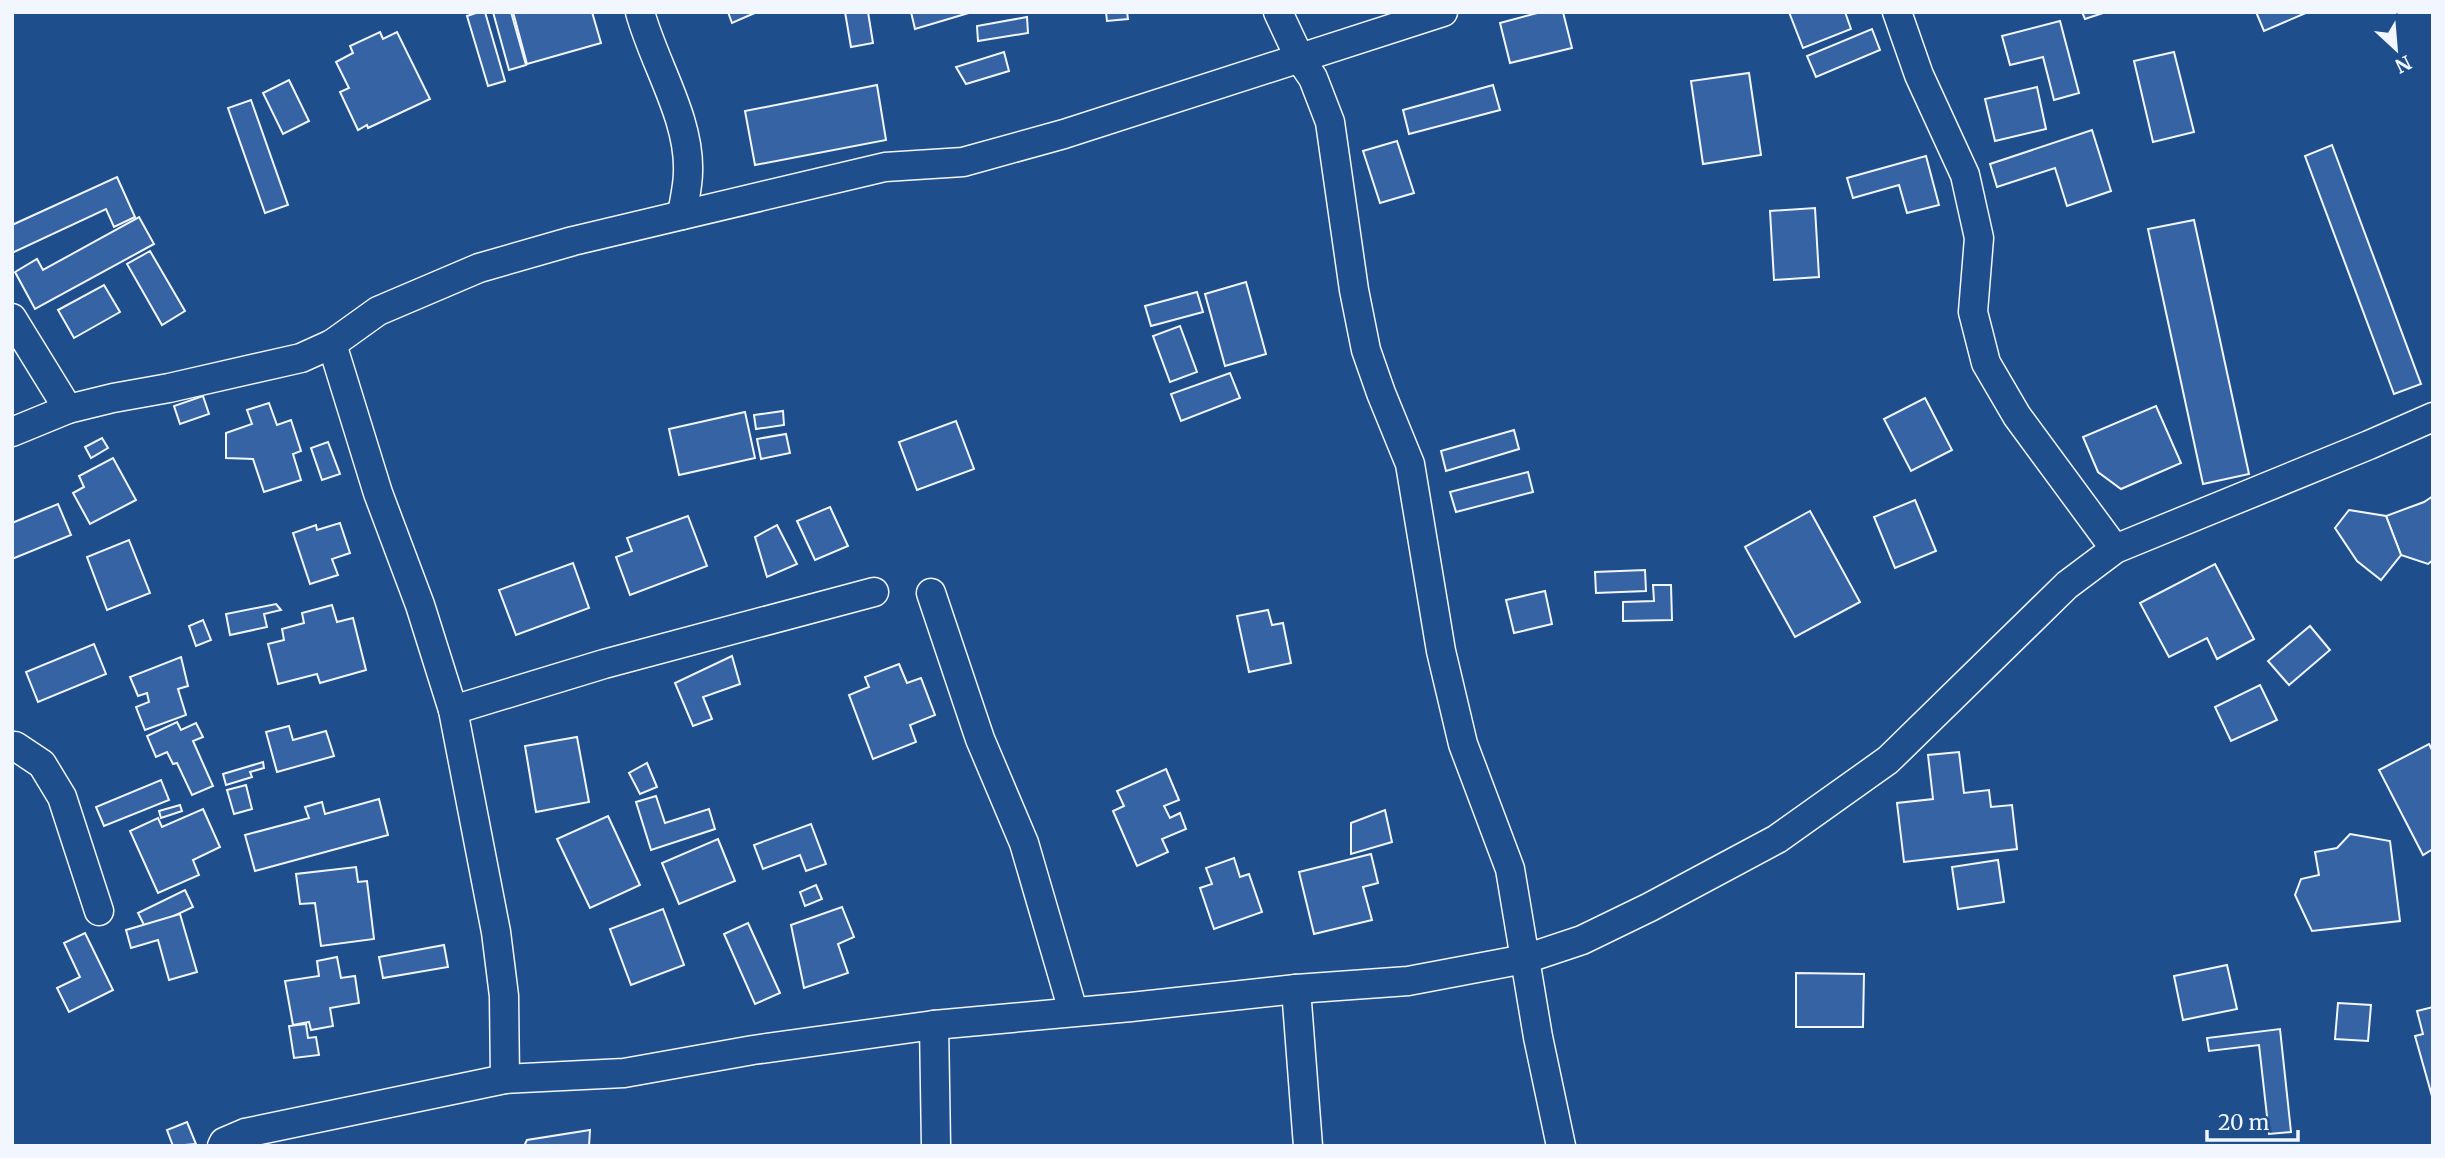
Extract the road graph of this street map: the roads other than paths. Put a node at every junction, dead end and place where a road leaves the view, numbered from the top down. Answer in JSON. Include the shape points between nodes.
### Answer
{"nodes":[{"id":1,"x":640,"y":12,"type":"edge"},
{"id":2,"x":1278,"y":12,"type":"edge"},
{"id":3,"x":1443,"y":12,"type":"edge"},
{"id":4,"x":1897,"y":12,"type":"edge"},
{"id":5,"x":1300,"y":59,"type":"junction"},
{"id":6,"x":682,"y":215,"type":"junction"},
{"id":7,"x":12,"y":318,"type":"edge"},
{"id":8,"x":332,"y":344,"type":"junction"},
{"id":9,"x":68,"y":410,"type":"junction"},
{"id":10,"x":2433,"y":417,"type":"edge"},
{"id":11,"x":12,"y":432,"type":"edge"},
{"id":12,"x":2115,"y":549,"type":"junction"},
{"id":13,"x":874,"y":592,"type":"dead end"},
{"id":14,"x":931,"y":593,"type":"dead end"},
{"id":15,"x":453,"y":709,"type":"junction"},
{"id":16,"x":13,"y":740,"type":"edge"},
{"id":17,"x":99,"y":911,"type":"dead end"},
{"id":18,"x":1525,"y":959,"type":"junction"},
{"id":19,"x":1296,"y":989,"type":"junction"},
{"id":20,"x":1073,"y":1012,"type":"junction"},
{"id":21,"x":934,"y":1024,"type":"junction"},
{"id":22,"x":505,"y":1079,"type":"junction"},
{"id":23,"x":222,"y":1146,"type":"edge"},
{"id":24,"x":936,"y":1146,"type":"edge"},
{"id":25,"x":1308,"y":1146,"type":"edge"},
{"id":26,"x":1560,"y":1146,"type":"edge"}],
"edges":[{"from":1,"to":6,"type":"street","via":[[683,128],[688,171]]},
{"from":2,"to":5,"type":"street"},
{"from":3,"to":5,"type":"street"},
{"from":4,"to":12,"type":"street","via":[[1919,75],[1965,175],[1979,237],[1973,312],[1986,363],[2017,416]]},
{"from":5,"to":6,"type":"street","via":[[964,162],[885,167]]},
{"from":5,"to":18,"type":"street","via":[[1313,78],[1330,122],[1366,350],[1410,464],[1441,651],[1463,744],[1510,869]]},
{"from":6,"to":8,"type":"street","via":[[479,268],[378,311]]},
{"from":7,"to":9,"type":"street"},
{"from":8,"to":9,"type":"street","via":[[300,358]]},
{"from":8,"to":15,"type":"street"},
{"from":9,"to":11,"type":"street"},
{"from":10,"to":12,"type":"street"},
{"from":12,"to":18,"type":"street","via":[[2067,585],[1888,761],[1777,839],[1582,940]]},
{"from":13,"to":15,"type":"street"},
{"from":14,"to":20,"type":"street","via":[[980,739],[1024,843]]},
{"from":15,"to":22,"type":"street","via":[[496,932]]},
{"from":16,"to":17,"type":"street","via":[[42,764],[62,797]]},
{"from":18,"to":19,"type":"street","via":[[1408,981]]},
{"from":18,"to":26,"type":"street"},
{"from":19,"to":20,"type":"street"},
{"from":19,"to":25,"type":"street"},
{"from":20,"to":21,"type":"street"},
{"from":21,"to":22,"type":"street","via":[[624,1073]]},
{"from":21,"to":24,"type":"street"},
{"from":22,"to":23,"type":"street","via":[[245,1133]]}]}
